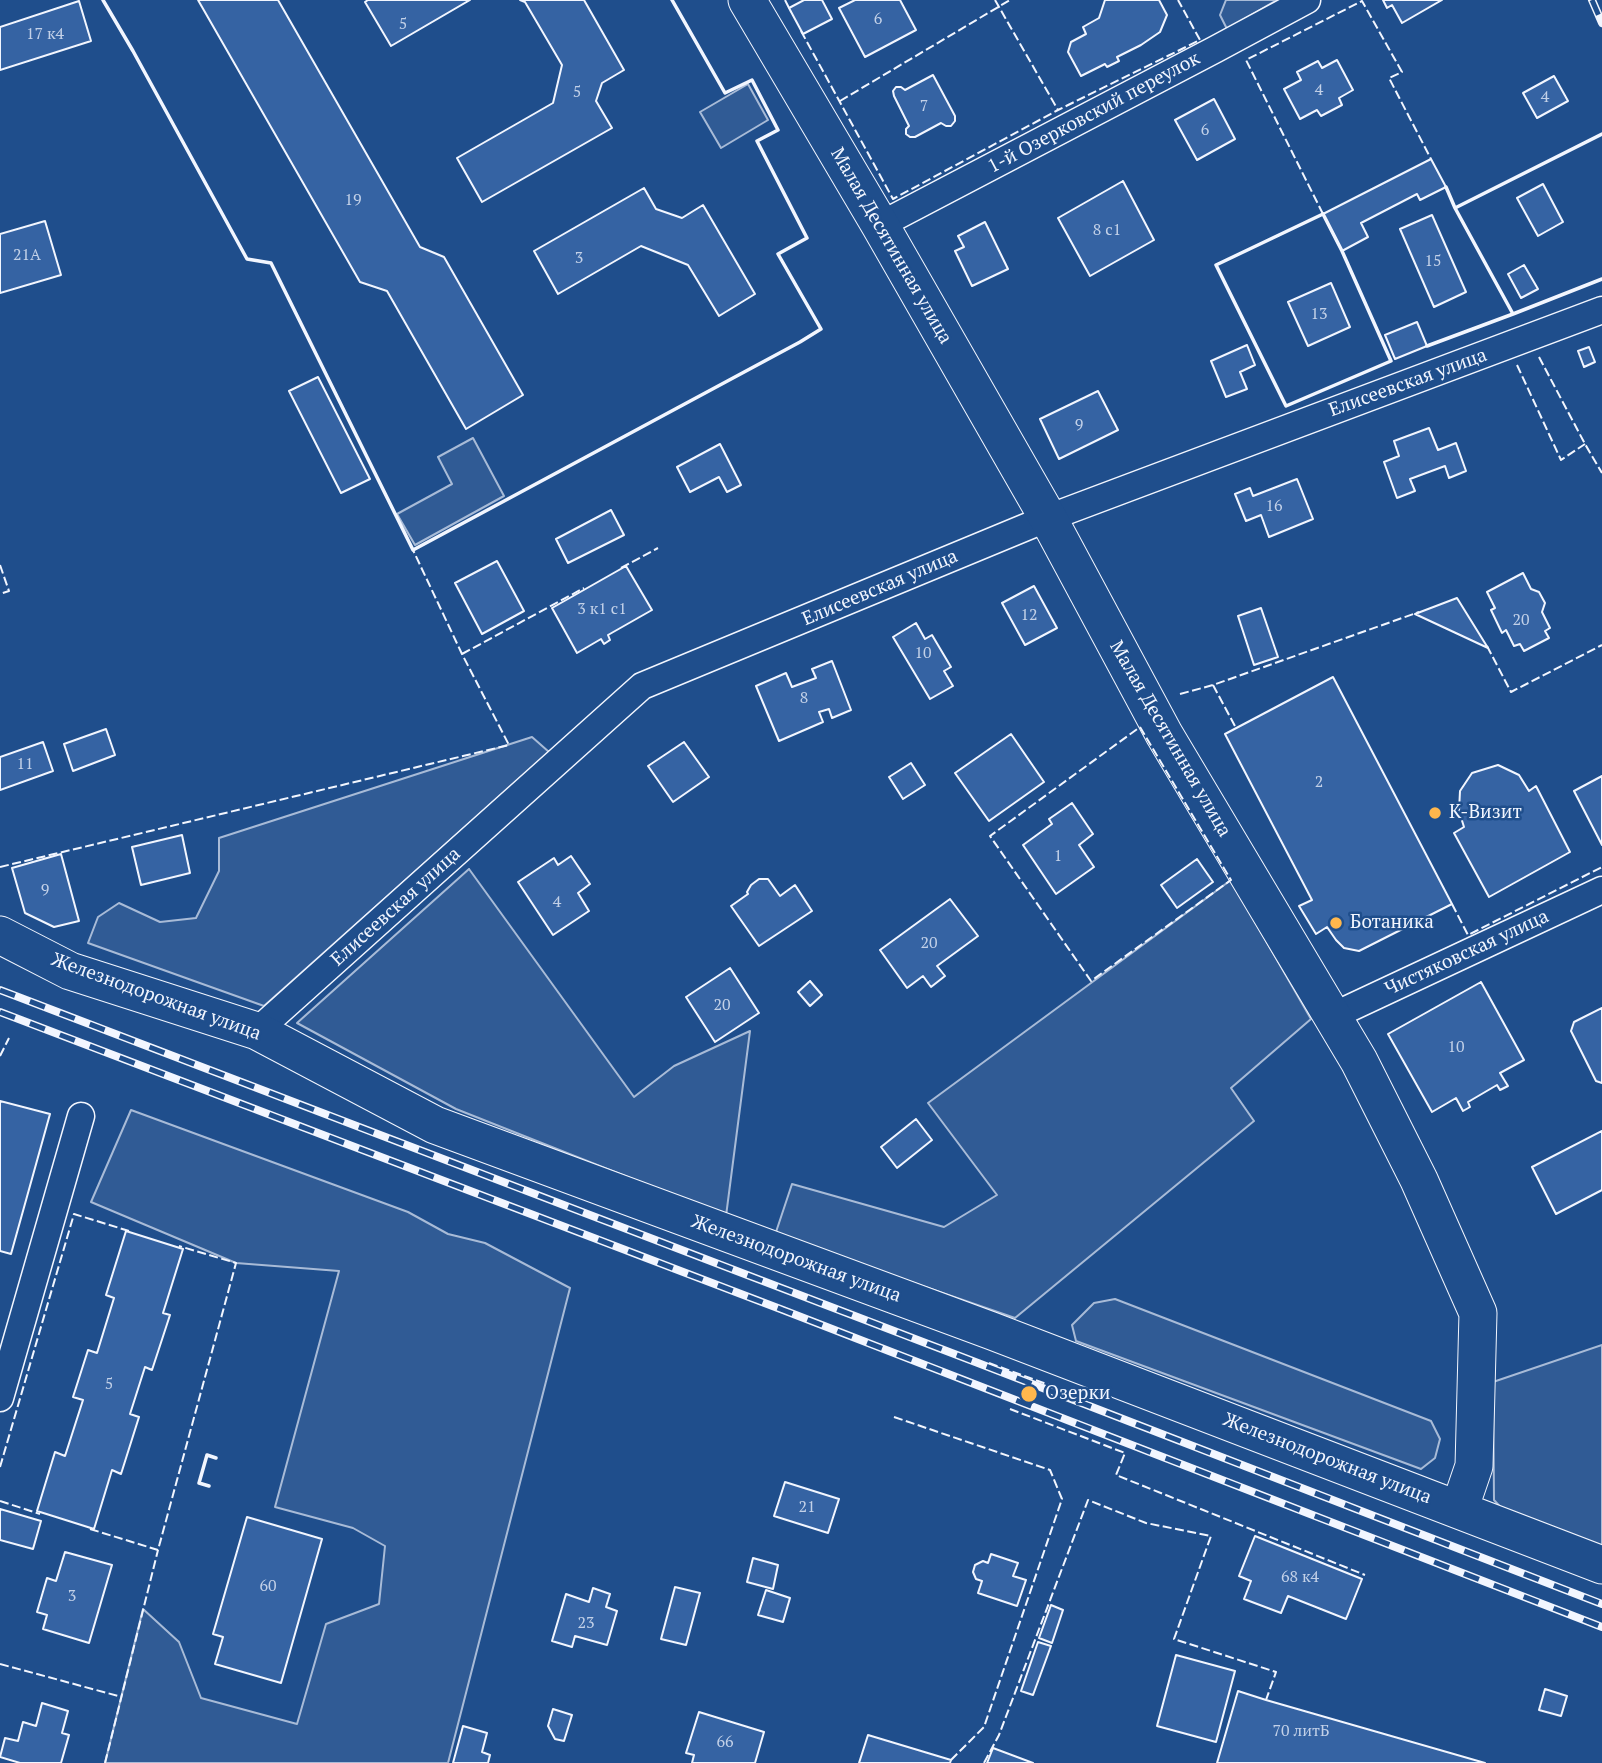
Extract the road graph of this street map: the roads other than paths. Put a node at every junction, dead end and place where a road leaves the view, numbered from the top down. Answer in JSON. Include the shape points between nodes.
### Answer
{"nodes":[{"id":1,"x":747,"y":0,"type":"edge"},
{"id":2,"x":1307,"y":0,"type":"edge"},
{"id":3,"x":880,"y":225,"type":"junction"},
{"id":4,"x":1602,"y":310,"type":"edge"},
{"id":5,"x":1048,"y":518,"type":"junction"},
{"id":6,"x":1602,"y":890,"type":"edge"},
{"id":7,"x":0,"y":935,"type":"edge"},
{"id":8,"x":1333,"y":1016,"type":"junction"},
{"id":9,"x":257,"y":1031,"type":"junction"},
{"id":10,"x":81,"y":1116,"type":"dead end"},
{"id":11,"x":0,"y":1398,"type":"edge"},
{"id":12,"x":1474,"y":1466,"type":"junction"},
{"id":13,"x":1459,"y":1510,"type":"junction"},
{"id":14,"x":1502,"y":1526,"type":"junction"},
{"id":15,"x":1602,"y":1565,"type":"edge"}],
"edges":[{"from":1,"to":3,"type":"street","name":"Малая Десятинная улица"},
{"from":2,"to":3,"type":"street","name":"1-й Озерковский переулок"},
{"from":3,"to":5,"type":"street","name":"Малая Десятинная улица"},
{"from":4,"to":5,"type":"street","name":"Елисеевская улица"},
{"from":5,"to":8,"type":"street","name":"Малая Десятинная улица","via":[[1164,734]]},
{"from":5,"to":9,"type":"street","name":"Елисеевская улица","via":[[642,686]]},
{"from":6,"to":8,"type":"street","name":"Чистяковская улица"},
{"from":7,"to":9,"type":"street","name":"Железнодорожная улица","via":[[70,971]]},
{"from":8,"to":12,"type":"street","name":"Малая Десятинная улица","via":[[1419,1180],[1478,1313]]},
{"from":9,"to":13,"type":"street","name":"Железнодорожная улица","via":[[435,1125]]},
{"from":10,"to":11,"type":"street"},
{"from":12,"to":13,"type":"street","name":"Малая Десятинная улица"},
{"from":12,"to":14,"type":"street","via":[[1487,1510]]},
{"from":13,"to":14,"type":"street","name":"Железнодорожная улица"},
{"from":14,"to":15,"type":"street","name":"Железнодорожная улица"}]}
